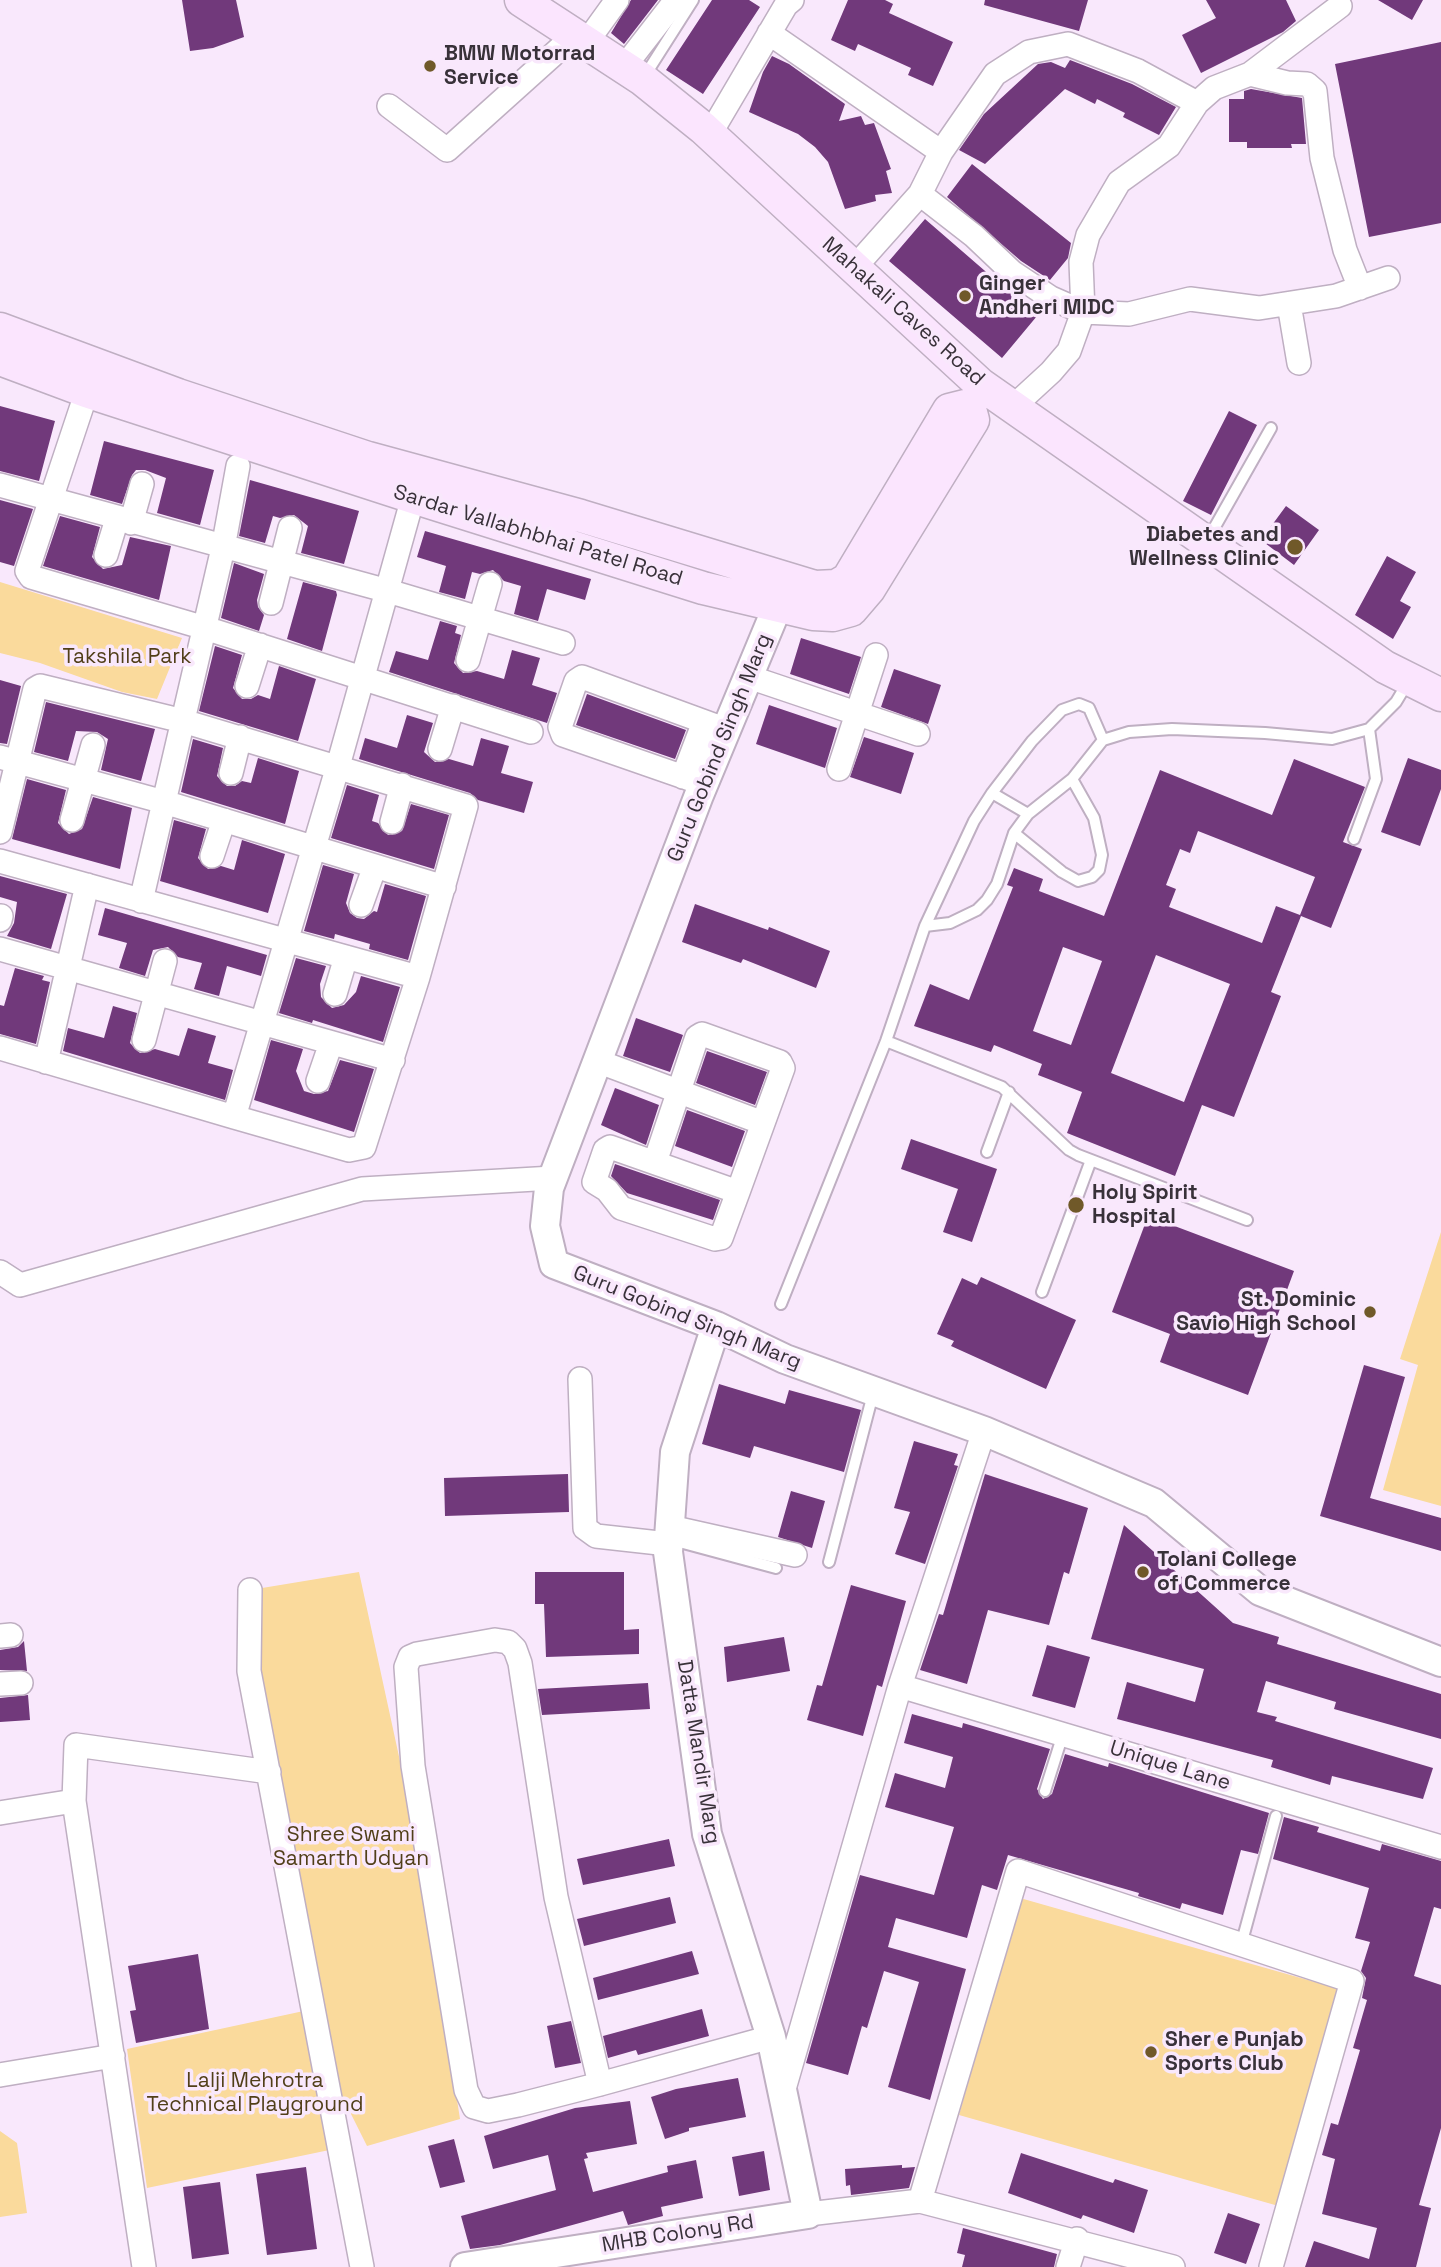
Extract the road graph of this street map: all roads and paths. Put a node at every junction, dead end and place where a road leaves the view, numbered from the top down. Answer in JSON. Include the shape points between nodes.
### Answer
{"nodes":[{"id":1,"x":521,"y":0,"type":"edge"},
{"id":2,"x":617,"y":0,"type":"edge"},
{"id":3,"x":676,"y":0,"type":"edge"},
{"id":4,"x":693,"y":0,"type":"edge"},
{"id":5,"x":792,"y":0,"type":"edge"},
{"id":6,"x":1340,"y":6,"type":"dead end"},
{"id":7,"x":769,"y":33,"type":"junction"},
{"id":8,"x":581,"y":39,"type":"junction"},
{"id":9,"x":633,"y":73,"type":"junction"},
{"id":10,"x":1250,"y":74,"type":"junction"},
{"id":11,"x":1197,"y":103,"type":"junction"},
{"id":12,"x":389,"y":106,"type":"dead end"},
{"id":13,"x":710,"y":134,"type":"junction"},
{"id":14,"x":941,"y":152,"type":"junction"},
{"id":15,"x":920,"y":194,"type":"junction"},
{"id":16,"x":854,"y":268,"type":"junction"},
{"id":17,"x":1388,"y":278,"type":"dead end"},
{"id":18,"x":1360,"y":288,"type":"junction"},
{"id":19,"x":1289,"y":304,"type":"junction"},
{"id":20,"x":1083,"y":312,"type":"junction"},
{"id":21,"x":0,"y":329,"type":"edge"},
{"id":22,"x":0,"y":359,"type":"edge"},
{"id":23,"x":1299,"y":363,"type":"dead end"},
{"id":24,"x":92,"y":377,"type":"junction"},
{"id":25,"x":974,"y":395,"type":"junction"},
{"id":26,"x":1014,"y":406,"type":"junction"},
{"id":27,"x":1271,"y":428,"type":"dead end"},
{"id":28,"x":238,"y":466,"type":"dead end"},
{"id":29,"x":142,"y":484,"type":"dead end"},
{"id":30,"x":416,"y":484,"type":"junction"},
{"id":31,"x":0,"y":485,"type":"edge"},
{"id":32,"x":50,"y":501,"type":"junction"},
{"id":33,"x":124,"y":521,"type":"junction"},
{"id":34,"x":290,"y":528,"type":"dead end"},
{"id":35,"x":1207,"y":541,"type":"junction"},
{"id":36,"x":223,"y":548,"type":"junction"},
{"id":37,"x":106,"y":555,"type":"dead end"},
{"id":38,"x":281,"y":563,"type":"junction"},
{"id":39,"x":490,"y":584,"type":"dead end"},
{"id":40,"x":388,"y":591,"type":"junction"},
{"id":41,"x":783,"y":593,"type":"junction"},
{"id":42,"x":271,"y":603,"type":"dead end"},
{"id":43,"x":480,"y":620,"type":"junction"},
{"id":44,"x":205,"y":628,"type":"junction"},
{"id":45,"x":563,"y":643,"type":"dead end"},
{"id":46,"x":260,"y":645,"type":"junction"},
{"id":47,"x":876,"y":655,"type":"dead end"},
{"id":48,"x":468,"y":660,"type":"dead end"},
{"id":49,"x":363,"y":677,"type":"junction"},
{"id":50,"x":749,"y":677,"type":"junction"},
{"id":51,"x":1409,"y":680,"type":"junction"},
{"id":52,"x":247,"y":686,"type":"dead end"},
{"id":53,"x":1441,"y":695,"type":"edge"},
{"id":54,"x":453,"y":706,"type":"junction"},
{"id":55,"x":857,"y":713,"type":"junction"},
{"id":56,"x":183,"y":721,"type":"junction"},
{"id":57,"x":715,"y":726,"type":"junction"},
{"id":58,"x":1369,"y":729,"type":"junction"},
{"id":59,"x":531,"y":732,"type":"dead end"},
{"id":60,"x":918,"y":734,"type":"dead end"},
{"id":61,"x":240,"y":737,"type":"junction"},
{"id":62,"x":1103,"y":740,"type":"junction"},
{"id":63,"x":93,"y":745,"type":"dead end"},
{"id":64,"x":440,"y":749,"type":"dead end"},
{"id":65,"x":9,"y":759,"type":"edge"},
{"id":66,"x":338,"y":766,"type":"junction"},
{"id":67,"x":839,"y":769,"type":"dead end"},
{"id":68,"x":231,"y":773,"type":"dead end"},
{"id":69,"x":1073,"y":779,"type":"junction"},
{"id":70,"x":83,"y":780,"type":"junction"},
{"id":71,"x":693,"y":780,"type":"junction"},
{"id":72,"x":402,"y":785,"type":"junction"},
{"id":73,"x":992,"y":793,"type":"junction"},
{"id":74,"x":164,"y":802,"type":"junction"},
{"id":75,"x":1028,"y":814,"type":"junction"},
{"id":76,"x":72,"y":820,"type":"dead end"},
{"id":77,"x":224,"y":820,"type":"junction"},
{"id":78,"x":392,"y":822,"type":"dead end"},
{"id":79,"x":0,"y":832,"type":"edge"},
{"id":80,"x":1014,"y":833,"type":"junction"},
{"id":81,"x":1354,"y":839,"type":"dead end"},
{"id":82,"x":314,"y":847,"type":"junction"},
{"id":83,"x":212,"y":856,"type":"dead end"},
{"id":84,"x":0,"y":861,"type":"edge"},
{"id":85,"x":375,"y":866,"type":"junction"},
{"id":86,"x":87,"y":885,"type":"junction"},
{"id":87,"x":444,"y":887,"type":"junction"},
{"id":88,"x":141,"y":901,"type":"junction"},
{"id":89,"x":361,"y":905,"type":"dead end"},
{"id":90,"x":925,"y":926,"type":"junction"},
{"id":91,"x":285,"y":941,"type":"junction"},
{"id":92,"x":0,"y":949,"type":"edge"},
{"id":93,"x":346,"y":957,"type":"junction"},
{"id":94,"x":165,"y":961,"type":"dead end"},
{"id":95,"x":68,"y":969,"type":"junction"},
{"id":96,"x":418,"y":977,"type":"junction"},
{"id":97,"x":157,"y":994,"type":"junction"},
{"id":98,"x":335,"y":994,"type":"dead end"},
{"id":99,"x":260,"y":1022,"type":"junction"},
{"id":100,"x":144,"y":1040,"type":"dead end"},
{"id":101,"x":886,"y":1041,"type":"junction"},
{"id":102,"x":331,"y":1043,"type":"junction"},
{"id":103,"x":0,"y":1048,"type":"edge"},
{"id":104,"x":393,"y":1060,"type":"junction"},
{"id":105,"x":597,"y":1061,"type":"junction"},
{"id":106,"x":46,"y":1062,"type":"junction"},
{"id":107,"x":318,"y":1081,"type":"dead end"},
{"id":108,"x":678,"y":1091,"type":"junction"},
{"id":109,"x":1009,"y":1092,"type":"junction"},
{"id":110,"x":234,"y":1117,"type":"junction"},
{"id":111,"x":763,"y":1123,"type":"junction"},
{"id":112,"x":987,"y":1152,"type":"dead end"},
{"id":113,"x":1091,"y":1160,"type":"junction"},
{"id":114,"x":655,"y":1161,"type":"junction"},
{"id":115,"x":553,"y":1178,"type":"junction"},
{"id":116,"x":738,"y":1192,"type":"junction"},
{"id":117,"x":1247,"y":1220,"type":"dead end"},
{"id":118,"x":0,"y":1272,"type":"edge"},
{"id":119,"x":1042,"y":1292,"type":"dead end"},
{"id":120,"x":781,"y":1304,"type":"dead end"},
{"id":121,"x":716,"y":1326,"type":"junction"},
{"id":122,"x":580,"y":1380,"type":"dead end"},
{"id":123,"x":874,"y":1391,"type":"junction"},
{"id":124,"x":984,"y":1431,"type":"junction"},
{"id":125,"x":669,"y":1537,"type":"junction"},
{"id":126,"x":786,"y":1562,"type":"dead end"},
{"id":127,"x":828,"y":1562,"type":"dead end"},
{"id":128,"x":250,"y":1590,"type":"dead end"},
{"id":129,"x":1441,"y":1661,"type":"edge"},
{"id":130,"x":900,"y":1686,"type":"junction"},
{"id":131,"x":1063,"y":1734,"type":"junction"},
{"id":132,"x":269,"y":1772,"type":"junction"},
{"id":133,"x":1045,"y":1791,"type":"dead end"},
{"id":134,"x":75,"y":1801,"type":"junction"},
{"id":135,"x":0,"y":1813,"type":"edge"},
{"id":136,"x":1276,"y":1816,"type":"dead end"},
{"id":137,"x":1441,"y":1847,"type":"edge"},
{"id":138,"x":1241,"y":1945,"type":"junction"},
{"id":139,"x":771,"y":2037,"type":"junction"},
{"id":140,"x":113,"y":2056,"type":"junction"},
{"id":141,"x":0,"y":2075,"type":"edge"},
{"id":142,"x":600,"y":2084,"type":"junction"},
{"id":143,"x":784,"y":2089,"type":"junction"},
{"id":144,"x":920,"y":2201,"type":"junction"},
{"id":145,"x":808,"y":2214,"type":"junction"},
{"id":146,"x":1077,"y":2239,"type":"junction"},
{"id":147,"x":540,"y":2261,"type":"edge"},
{"id":148,"x":145,"y":2267,"type":"edge"},
{"id":149,"x":362,"y":2267,"type":"edge"},
{"id":150,"x":465,"y":2267,"type":"edge"},
{"id":151,"x":1068,"y":2267,"type":"edge"},
{"id":152,"x":1173,"y":2267,"type":"edge"},
{"id":153,"x":1271,"y":2267,"type":"edge"}],
"edges":[{"from":1,"to":8,"type":"main road","name":"Mahakali Caves Road"},
{"from":2,"to":8,"type":"street"},
{"from":3,"to":9,"type":"street"},
{"from":4,"to":9,"type":"lane"},
{"from":5,"to":7,"type":"street"},
{"from":6,"to":10,"type":"street"},
{"from":7,"to":13,"type":"street"},
{"from":7,"to":14,"type":"street"},
{"from":8,"to":9,"type":"main road","name":"Mahakali Caves Road"},
{"from":8,"to":12,"type":"street","via":[[447,150]]},
{"from":9,"to":13,"type":"main road","name":"Mahakali Caves Road"},
{"from":10,"to":11,"type":"street","via":[[1214,88]]},
{"from":10,"to":18,"type":"street","via":[[1307,84],[1315,91],[1322,158],[1345,250]]},
{"from":11,"to":14,"type":"street","via":[[1138,71],[1068,44],[1029,52],[995,74]]},
{"from":11,"to":20,"type":"street","via":[[1169,146],[1119,182],[1088,235],[1082,262]]},
{"from":13,"to":16,"type":"main road","name":"Mahakali Caves Road"},
{"from":14,"to":15,"type":"street"},
{"from":15,"to":16,"type":"street"},
{"from":15,"to":20,"type":"street","via":[[1013,272],[1051,298]]},
{"from":16,"to":25,"type":"main road","name":"Mahakali Caves Road"},
{"from":17,"to":18,"type":"street"},
{"from":18,"to":19,"type":"street"},
{"from":19,"to":20,"type":"street","via":[[1259,309],[1191,299],[1129,314]]},
{"from":19,"to":23,"type":"street"},
{"from":20,"to":26,"type":"street","via":[[1069,351]]},
{"from":21,"to":24,"type":"main road","name":"Sardar Vallabhbhai Patel Road"},
{"from":22,"to":24,"type":"main road","name":"Sardar Vallabhbhai Patel Road"},
{"from":24,"to":30,"type":"main road","name":"Sardar Vallabhbhai Patel Road"},
{"from":24,"to":32,"type":"street"},
{"from":25,"to":26,"type":"main road","name":"Mahakali Caves Road"},
{"from":25,"to":41,"type":"main road","name":"Sardar Vallabhbhai Patel Road","via":[[973,420],[869,589],[851,610],[813,614]]},
{"from":26,"to":35,"type":"main road","name":"Mahakali Caves Road"},
{"from":27,"to":35,"type":"lane"},
{"from":28,"to":36,"type":"street"},
{"from":29,"to":33,"type":"street"},
{"from":30,"to":40,"type":"street"},
{"from":30,"to":41,"type":"main road","name":"Sardar Vallabhbhai Patel Road","via":[[703,588]]},
{"from":31,"to":32,"type":"street"},
{"from":32,"to":33,"type":"street"},
{"from":32,"to":44,"type":"street","via":[[29,576]]},
{"from":33,"to":36,"type":"street"},
{"from":33,"to":37,"type":"street"},
{"from":34,"to":38,"type":"street"},
{"from":35,"to":51,"type":"main road","name":"Mahakali Caves Road"},
{"from":36,"to":38,"type":"street"},
{"from":36,"to":44,"type":"street"},
{"from":38,"to":40,"type":"street"},
{"from":38,"to":42,"type":"street"},
{"from":39,"to":43,"type":"street"},
{"from":40,"to":43,"type":"street"},
{"from":40,"to":49,"type":"street"},
{"from":41,"to":50,"type":"street","name":"Guru Gobind Singh Marg"},
{"from":43,"to":45,"type":"street"},
{"from":43,"to":48,"type":"street"},
{"from":44,"to":46,"type":"street"},
{"from":44,"to":56,"type":"street"},
{"from":46,"to":49,"type":"street"},
{"from":46,"to":52,"type":"street"},
{"from":47,"to":55,"type":"street"},
{"from":49,"to":54,"type":"street"},
{"from":49,"to":66,"type":"street"},
{"from":50,"to":55,"type":"street"},
{"from":50,"to":57,"type":"street","name":"Guru Gobind Singh Marg"},
{"from":51,"to":53,"type":"main road","name":"Mahakali Caves Road"},
{"from":51,"to":58,"type":"lane","via":[[1396,702]]},
{"from":54,"to":59,"type":"street"},
{"from":54,"to":64,"type":"street"},
{"from":55,"to":60,"type":"street"},
{"from":55,"to":67,"type":"street"},
{"from":56,"to":61,"type":"street"},
{"from":56,"to":65,"type":"street","via":[[38,686]]},
{"from":56,"to":74,"type":"street"},
{"from":57,"to":71,"type":"street","name":"Guru Gobind Singh Marg"},
{"from":57,"to":71,"type":"street","via":[[582,677],[576,681],[560,727],[563,735]]},
{"from":58,"to":62,"type":"lane","via":[[1332,739],[1172,730],[1129,732]]},
{"from":58,"to":81,"type":"lane","via":[[1376,779]]},
{"from":61,"to":66,"type":"street"},
{"from":61,"to":68,"type":"street"},
{"from":62,"to":69,"type":"lane"},
{"from":62,"to":73,"type":"lane","via":[[1089,708],[1079,704],[1062,710]]},
{"from":63,"to":70,"type":"street"},
{"from":65,"to":70,"type":"street"},
{"from":65,"to":79,"type":"street"},
{"from":66,"to":72,"type":"street"},
{"from":66,"to":82,"type":"street"},
{"from":69,"to":75,"type":"lane"},
{"from":69,"to":80,"type":"lane","via":[[1094,818],[1102,855],[1092,877],[1078,881],[1062,872]]},
{"from":70,"to":74,"type":"street"},
{"from":70,"to":76,"type":"street"},
{"from":71,"to":105,"type":"street","name":"Guru Gobind Singh Marg"},
{"from":72,"to":78,"type":"street"},
{"from":72,"to":87,"type":"street","via":[[466,806]]},
{"from":73,"to":75,"type":"lane"},
{"from":73,"to":90,"type":"lane"},
{"from":74,"to":77,"type":"street"},
{"from":74,"to":88,"type":"street"},
{"from":75,"to":80,"type":"lane"},
{"from":77,"to":82,"type":"street"},
{"from":77,"to":83,"type":"street"},
{"from":80,"to":90,"type":"lane","via":[[988,900],[950,923]]},
{"from":82,"to":85,"type":"street"},
{"from":82,"to":91,"type":"street"},
{"from":84,"to":86,"type":"street"},
{"from":85,"to":87,"type":"street"},
{"from":85,"to":89,"type":"street"},
{"from":86,"to":88,"type":"street"},
{"from":86,"to":95,"type":"street"},
{"from":87,"to":96,"type":"street"},
{"from":88,"to":91,"type":"street"},
{"from":90,"to":101,"type":"lane"},
{"from":91,"to":93,"type":"street"},
{"from":91,"to":99,"type":"street"},
{"from":92,"to":95,"type":"street"},
{"from":93,"to":96,"type":"street"},
{"from":93,"to":98,"type":"street"},
{"from":94,"to":97,"type":"street"},
{"from":95,"to":97,"type":"street"},
{"from":95,"to":106,"type":"street"},
{"from":96,"to":104,"type":"street"},
{"from":97,"to":99,"type":"street"},
{"from":97,"to":100,"type":"street"},
{"from":99,"to":102,"type":"street"},
{"from":99,"to":110,"type":"street"},
{"from":101,"to":109,"type":"lane"},
{"from":101,"to":120,"type":"lane"},
{"from":102,"to":104,"type":"street"},
{"from":102,"to":107,"type":"street"},
{"from":103,"to":106,"type":"street"},
{"from":104,"to":110,"type":"street","via":[[367,1142],[359,1149]]},
{"from":105,"to":108,"type":"street"},
{"from":105,"to":115,"type":"street","name":"Guru Gobind Singh Marg"},
{"from":106,"to":110,"type":"street"},
{"from":108,"to":111,"type":"street"},
{"from":108,"to":111,"type":"street","via":[[700,1033],[780,1062],[783,1068]]},
{"from":108,"to":114,"type":"street"},
{"from":109,"to":112,"type":"lane"},
{"from":109,"to":113,"type":"lane","via":[[1069,1150]]},
{"from":111,"to":116,"type":"street"},
{"from":113,"to":117,"type":"lane"},
{"from":113,"to":119,"type":"lane"},
{"from":114,"to":116,"type":"street"},
{"from":114,"to":116,"type":"street","via":[[608,1147],[594,1182],[621,1208],[717,1240]]},
{"from":115,"to":118,"type":"street","via":[[362,1189],[20,1285]]},
{"from":115,"to":121,"type":"street","name":"Guru Gobind Singh Marg","via":[[545,1226],[554,1264]]},
{"from":121,"to":123,"type":"street","name":"Guru Gobind Singh Marg","via":[[785,1359]]},
{"from":121,"to":125,"type":"street","name":"Datta Mandir Marg","via":[[675,1452]]},
{"from":122,"to":125,"type":"street","via":[[585,1528],[596,1535]]},
{"from":123,"to":124,"type":"street","name":"Guru Gobind Singh Marg"},
{"from":123,"to":127,"type":"lane"},
{"from":124,"to":129,"type":"street","name":"Guru Gobind Singh Marg","via":[[1154,1503],[1260,1591]]},
{"from":124,"to":130,"type":"street"},
{"from":125,"to":126,"type":"street"},
{"from":125,"to":139,"type":"street","name":"Datta Mandir Marg","via":[[707,1834]]},
{"from":128,"to":132,"type":"street","via":[[249,1671]]},
{"from":130,"to":131,"type":"street","name":"Unique Lane"},
{"from":130,"to":143,"type":"street"},
{"from":131,"to":133,"type":"lane"},
{"from":131,"to":137,"type":"street","name":"Unique Lane"},
{"from":132,"to":134,"type":"street","via":[[76,1745]]},
{"from":132,"to":149,"type":"street"},
{"from":134,"to":135,"type":"street"},
{"from":134,"to":140,"type":"street"},
{"from":136,"to":138,"type":"lane"},
{"from":138,"to":144,"type":"street","via":[[1018,1871]]},
{"from":138,"to":153,"type":"street","via":[[1352,1982]]},
{"from":139,"to":142,"type":"street"},
{"from":139,"to":143,"type":"street","name":"Datta Mandir Marg"},
{"from":140,"to":141,"type":"street"},
{"from":140,"to":148,"type":"street"},
{"from":142,"to":142,"type":"street","via":[[488,2111],[470,2102],[413,1766],[406,1667],[416,1654],[495,1640],[508,1642],[515,1649],[556,1897]]},
{"from":143,"to":145,"type":"street","name":"Datta Mandir Marg"},
{"from":144,"to":145,"type":"street"},
{"from":144,"to":146,"type":"street"},
{"from":145,"to":147,"type":"street","name":"MHB Colony Rd"},
{"from":146,"to":151,"type":"street"},
{"from":146,"to":152,"type":"street"},
{"from":147,"to":150,"type":"street","name":"MHB Colony Rd"}]}
